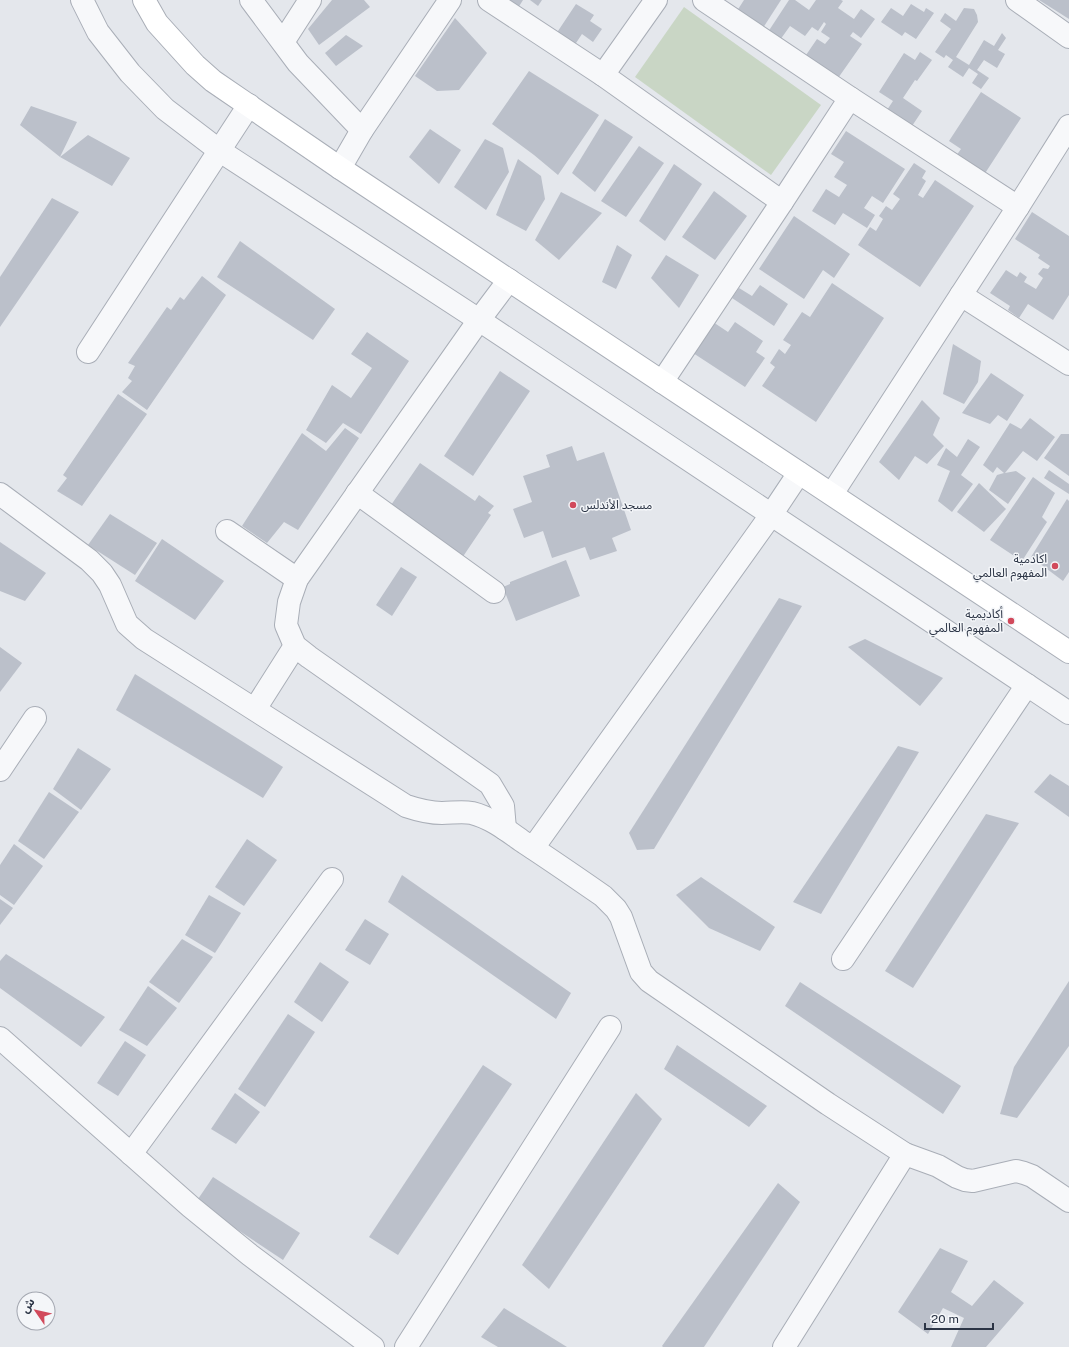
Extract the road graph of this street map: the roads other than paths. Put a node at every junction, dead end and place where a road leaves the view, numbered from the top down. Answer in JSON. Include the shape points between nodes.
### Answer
{"nodes":[{"id":1,"x":82,"y":0,"type":"edge"},
{"id":2,"x":144,"y":0,"type":"edge"},
{"id":3,"x":251,"y":0,"type":"edge"},
{"id":4,"x":310,"y":0,"type":"edge"},
{"id":5,"x":450,"y":0,"type":"edge"},
{"id":6,"x":489,"y":0,"type":"edge"},
{"id":7,"x":656,"y":0,"type":"edge"},
{"id":8,"x":704,"y":0,"type":"edge"},
{"id":9,"x":1017,"y":0,"type":"edge"},
{"id":10,"x":1069,"y":37,"type":"edge"},
{"id":11,"x":282,"y":42,"type":"junction"},
{"id":12,"x":603,"y":75,"type":"junction"},
{"id":13,"x":850,"y":98,"type":"junction"},
{"id":14,"x":249,"y":105,"type":"junction"},
{"id":15,"x":1069,"y":126,"type":"edge"},
{"id":16,"x":362,"y":130,"type":"junction"},
{"id":17,"x":220,"y":151,"type":"junction"},
{"id":18,"x":340,"y":168,"type":"junction"},
{"id":19,"x":782,"y":202,"type":"junction"},
{"id":20,"x":1018,"y":207,"type":"junction"},
{"id":21,"x":509,"y":280,"type":"junction"},
{"id":22,"x":961,"y":296,"type":"junction"},
{"id":23,"x":479,"y":320,"type":"junction"},
{"id":24,"x":88,"y":352,"type":"dead end"},
{"id":25,"x":1069,"y":364,"type":"edge"},
{"id":26,"x":662,"y":382,"type":"junction"},
{"id":27,"x":799,"y":473,"type":"junction"},
{"id":28,"x":357,"y":493,"type":"junction"},
{"id":29,"x":0,"y":494,"type":"edge"},
{"id":30,"x":832,"y":494,"type":"junction"},
{"id":31,"x":771,"y":515,"type":"junction"},
{"id":32,"x":227,"y":531,"type":"dead end"},
{"id":33,"x":297,"y":579,"type":"junction"},
{"id":34,"x":494,"y":592,"type":"dead end"},
{"id":35,"x":295,"y":646,"type":"junction"},
{"id":36,"x":1069,"y":652,"type":"edge"},
{"id":37,"x":1027,"y":685,"type":"junction"},
{"id":38,"x":255,"y":709,"type":"junction"},
{"id":39,"x":1069,"y":713,"type":"edge"},
{"id":40,"x":35,"y":718,"type":"dead end"},
{"id":41,"x":0,"y":770,"type":"edge"},
{"id":42,"x":506,"y":829,"type":"junction"},
{"id":43,"x":533,"y":848,"type":"junction"},
{"id":44,"x":332,"y":879,"type":"dead end"},
{"id":45,"x":843,"y":959,"type":"dead end"},
{"id":46,"x":610,"y":1027,"type":"dead end"},
{"id":47,"x":0,"y":1038,"type":"edge"},
{"id":48,"x":131,"y":1154,"type":"junction"},
{"id":49,"x":904,"y":1154,"type":"junction"},
{"id":50,"x":1069,"y":1201,"type":"edge"},
{"id":51,"x":374,"y":1347,"type":"edge"},
{"id":52,"x":406,"y":1347,"type":"edge"},
{"id":53,"x":784,"y":1347,"type":"edge"}],
"edges":[{"from":1,"to":17,"type":"street","via":[[98,32],[130,73],[166,109]]},
{"from":2,"to":14,"type":"main road","via":[[157,23],[195,65],[213,81]]},
{"from":3,"to":11,"type":"street"},
{"from":4,"to":11,"type":"street"},
{"from":5,"to":16,"type":"street"},
{"from":6,"to":12,"type":"street"},
{"from":7,"to":12,"type":"street"},
{"from":8,"to":13,"type":"street"},
{"from":9,"to":10,"type":"street"},
{"from":11,"to":16,"type":"street"},
{"from":12,"to":19,"type":"street"},
{"from":13,"to":19,"type":"street"},
{"from":13,"to":20,"type":"street"},
{"from":14,"to":17,"type":"street"},
{"from":14,"to":18,"type":"main road"},
{"from":15,"to":20,"type":"street"},
{"from":16,"to":18,"type":"street"},
{"from":17,"to":23,"type":"street"},
{"from":17,"to":24,"type":"street"},
{"from":18,"to":21,"type":"main road"},
{"from":19,"to":26,"type":"street"},
{"from":20,"to":22,"type":"street"},
{"from":21,"to":23,"type":"street"},
{"from":21,"to":26,"type":"main road"},
{"from":22,"to":25,"type":"street"},
{"from":22,"to":30,"type":"street"},
{"from":23,"to":28,"type":"street"},
{"from":23,"to":31,"type":"street"},
{"from":26,"to":27,"type":"main road"},
{"from":27,"to":30,"type":"main road"},
{"from":27,"to":31,"type":"street"},
{"from":28,"to":33,"type":"street"},
{"from":28,"to":34,"type":"street"},
{"from":29,"to":38,"type":"street","via":[[89,560],[102,573],[127,624],[144,639]]},
{"from":30,"to":36,"type":"main road"},
{"from":31,"to":37,"type":"street"},
{"from":31,"to":43,"type":"street"},
{"from":32,"to":33,"type":"street"},
{"from":33,"to":35,"type":"street","via":[[289,602],[286,625]]},
{"from":35,"to":38,"type":"street"},
{"from":35,"to":42,"type":"street","via":[[490,784],[503,806]]},
{"from":37,"to":39,"type":"street"},
{"from":37,"to":45,"type":"street"},
{"from":38,"to":42,"type":"street","via":[[406,806],[429,812],[472,813]]},
{"from":40,"to":41,"type":"street"},
{"from":42,"to":43,"type":"street"},
{"from":43,"to":49,"type":"street","via":[[610,902],[621,917],[641,972],[649,981]]},
{"from":44,"to":48,"type":"street"},
{"from":46,"to":52,"type":"street"},
{"from":47,"to":48,"type":"street"},
{"from":48,"to":51,"type":"street","via":[[250,1255]]},
{"from":49,"to":50,"type":"street","via":[[938,1166],[965,1180],[982,1180],[1016,1171],[1024,1173]]},
{"from":49,"to":53,"type":"street"}]}
